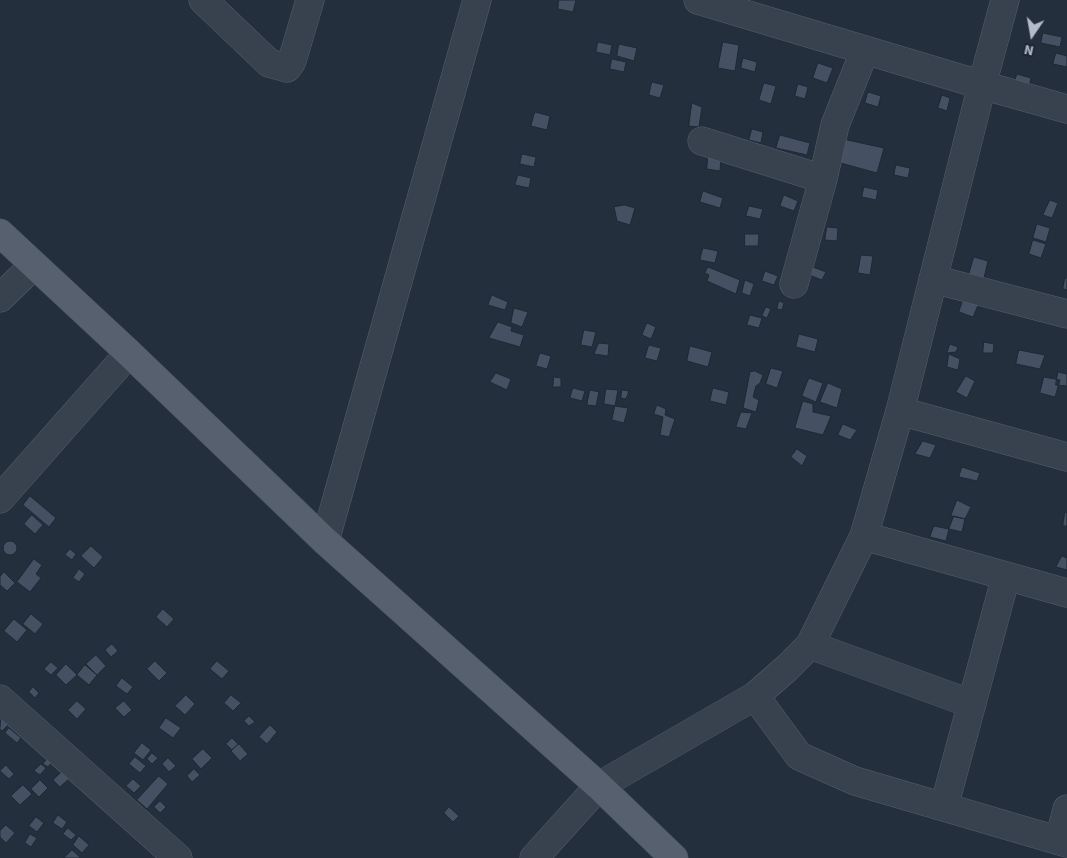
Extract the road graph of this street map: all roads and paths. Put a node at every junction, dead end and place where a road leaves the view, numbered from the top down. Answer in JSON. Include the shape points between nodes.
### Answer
{"nodes":[{"id":1,"x":203,"y":0,"type":"edge"},
{"id":2,"x":310,"y":0,"type":"edge"},
{"id":3,"x":478,"y":0,"type":"edge"},
{"id":4,"x":698,"y":0,"type":"edge"},
{"id":5,"x":1005,"y":0,"type":"edge"},
{"id":6,"x":865,"y":50,"type":"junction"},
{"id":7,"x":982,"y":85,"type":"junction"},
{"id":8,"x":1067,"y":110,"type":"edge"},
{"id":9,"x":702,"y":141,"type":"dead end"},
{"id":10,"x":823,"y":179,"type":"junction"},
{"id":11,"x":0,"y":233,"type":"edge"},
{"id":12,"x":34,"y":265,"type":"junction"},
{"id":13,"x":933,"y":279,"type":"junction"},
{"id":14,"x":794,"y":284,"type":"dead end"},
{"id":15,"x":0,"y":298,"type":"edge"},
{"id":16,"x":1067,"y":314,"type":"edge"},
{"id":17,"x":129,"y":353,"type":"junction"},
{"id":18,"x":900,"y":412,"type":"junction"},
{"id":19,"x":1067,"y":457,"type":"edge"},
{"id":20,"x":0,"y":499,"type":"edge"},
{"id":21,"x":864,"y":536,"type":"junction"},
{"id":22,"x":325,"y":541,"type":"junction"},
{"id":23,"x":1006,"y":576,"type":"junction"},
{"id":24,"x":1067,"y":593,"type":"edge"},
{"id":25,"x":810,"y":646,"type":"junction"},
{"id":26,"x":755,"y":696,"type":"junction"},
{"id":27,"x":0,"y":699,"type":"edge"},
{"id":28,"x":972,"y":704,"type":"junction"},
{"id":29,"x":598,"y":786,"type":"junction"},
{"id":30,"x":944,"y":807,"type":"junction"},
{"id":31,"x":1067,"y":809,"type":"edge"},
{"id":32,"x":1063,"y":842,"type":"edge"},
{"id":33,"x":178,"y":858,"type":"edge"},
{"id":34,"x":534,"y":858,"type":"edge"},
{"id":35,"x":674,"y":858,"type":"edge"}],
"edges":[{"from":1,"to":2,"type":"street","via":[[269,63],[287,68]]},
{"from":3,"to":22,"type":"street"},
{"from":4,"to":6,"type":"street"},
{"from":5,"to":7,"type":"street"},
{"from":6,"to":7,"type":"street"},
{"from":6,"to":10,"type":"street","via":[[835,125]]},
{"from":7,"to":8,"type":"street"},
{"from":7,"to":13,"type":"street"},
{"from":9,"to":10,"type":"street"},
{"from":10,"to":14,"type":"street"},
{"from":11,"to":12,"type":"main road"},
{"from":12,"to":15,"type":"street"},
{"from":12,"to":17,"type":"main road"},
{"from":13,"to":16,"type":"street"},
{"from":13,"to":18,"type":"street"},
{"from":17,"to":20,"type":"street"},
{"from":17,"to":22,"type":"main road"},
{"from":18,"to":19,"type":"street"},
{"from":18,"to":21,"type":"street"},
{"from":21,"to":23,"type":"street"},
{"from":21,"to":25,"type":"street"},
{"from":22,"to":29,"type":"main road"},
{"from":23,"to":24,"type":"street"},
{"from":23,"to":28,"type":"street"},
{"from":25,"to":26,"type":"street"},
{"from":25,"to":28,"type":"street"},
{"from":26,"to":29,"type":"street"},
{"from":26,"to":30,"type":"street","via":[[799,756],[854,781]]},
{"from":27,"to":33,"type":"street"},
{"from":28,"to":30,"type":"street"},
{"from":29,"to":34,"type":"street"},
{"from":29,"to":35,"type":"main road"},
{"from":30,"to":32,"type":"street"},
{"from":31,"to":32,"type":"street"}]}
